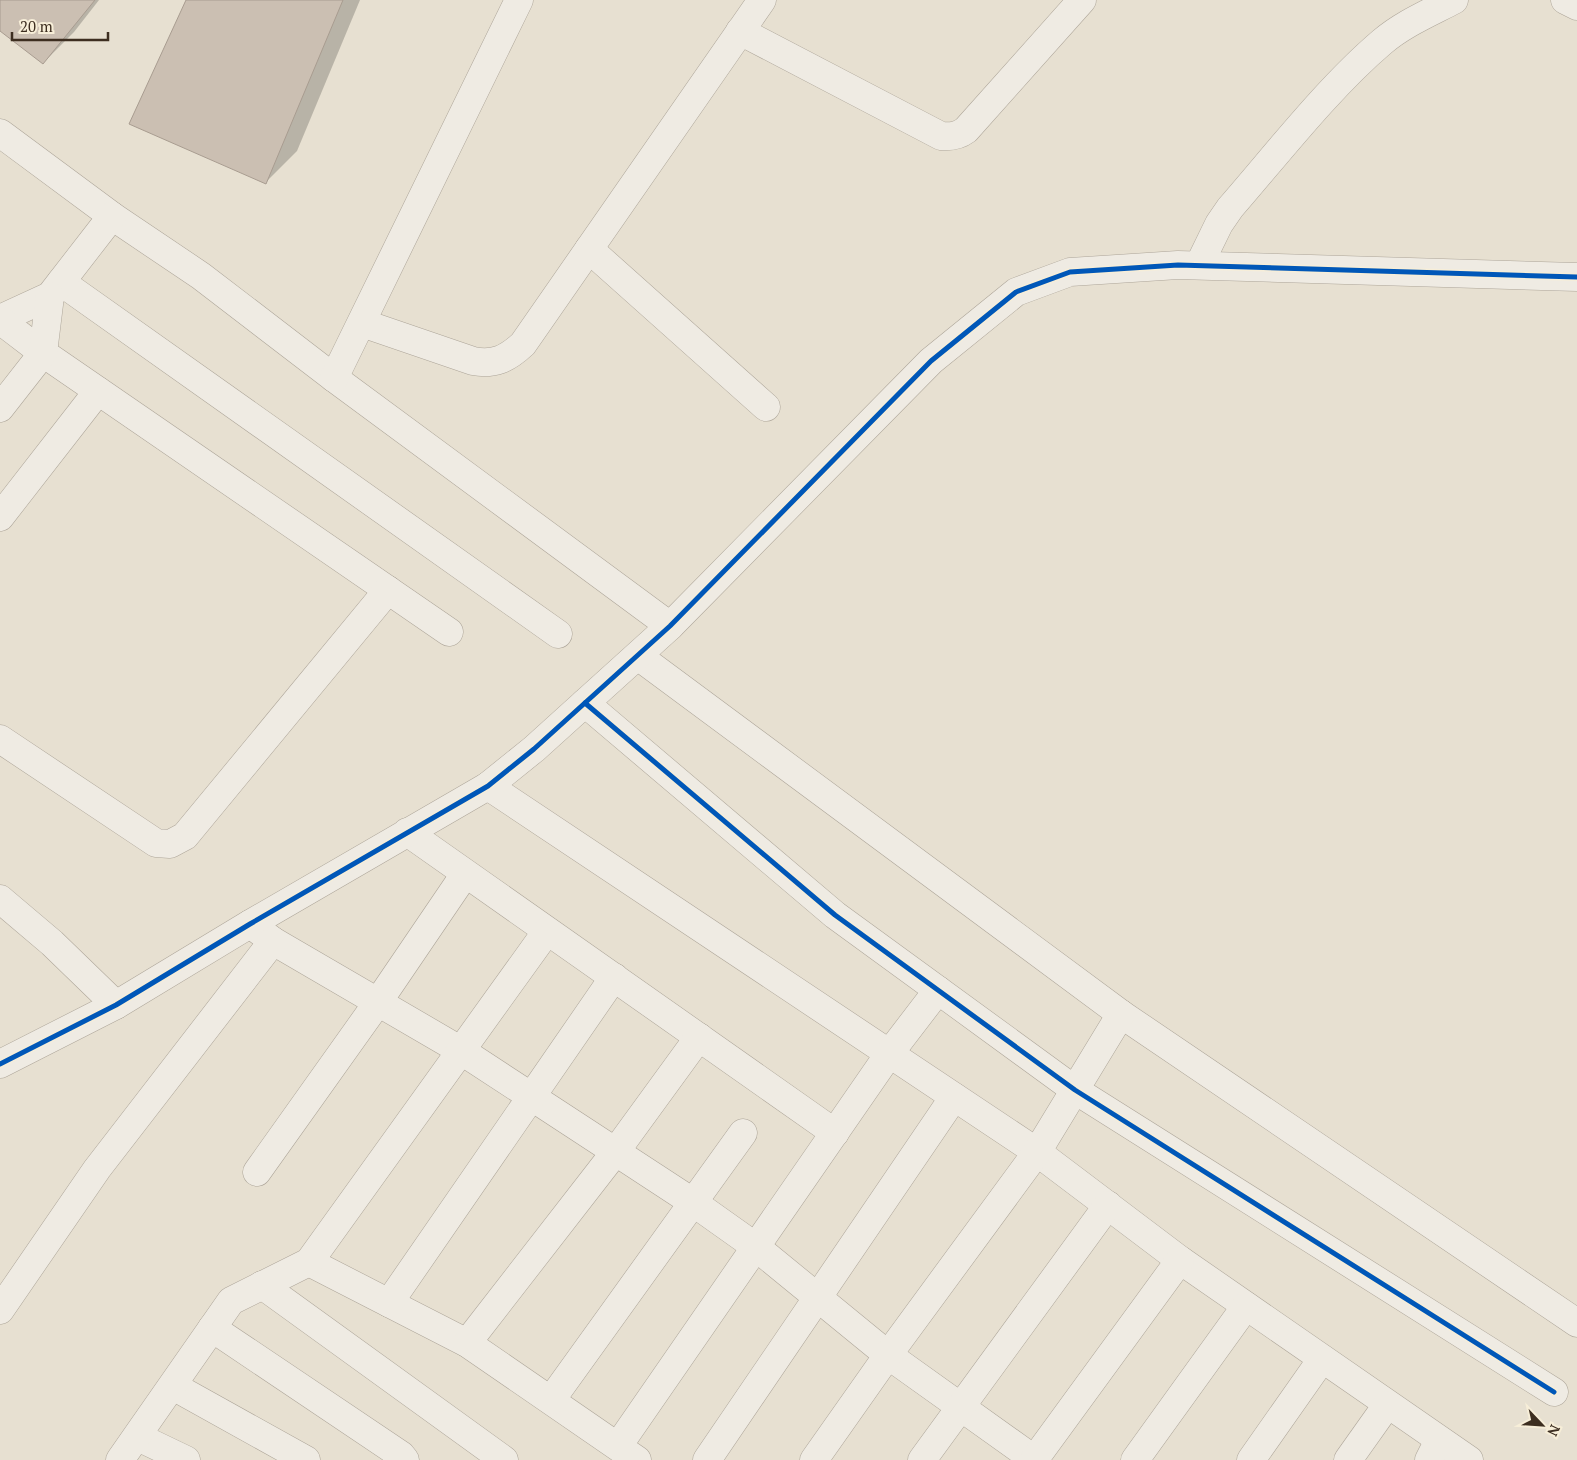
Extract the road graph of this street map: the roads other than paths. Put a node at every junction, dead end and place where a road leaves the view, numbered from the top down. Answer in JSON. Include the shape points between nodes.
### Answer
{"nodes":[{"id":1,"x":519,"y":0,"type":"edge"},
{"id":2,"x":762,"y":0,"type":"edge"},
{"id":3,"x":1082,"y":0,"type":"edge"},
{"id":4,"x":1454,"y":0,"type":"edge"},
{"id":5,"x":1565,"y":0,"type":"edge"},
{"id":6,"x":1577,"y":6,"type":"edge"},
{"id":7,"x":740,"y":31,"type":"junction"},
{"id":8,"x":0,"y":133,"type":"edge"},
{"id":9,"x":112,"y":216,"type":"junction"},
{"id":10,"x":589,"y":249,"type":"junction"},
{"id":11,"x":1200,"y":266,"type":"junction"},
{"id":12,"x":1577,"y":277,"type":"edge"},
{"id":13,"x":56,"y":289,"type":"junction"},
{"id":14,"x":0,"y":320,"type":"edge"},
{"id":15,"x":362,"y":323,"type":"junction"},
{"id":16,"x":43,"y":353,"type":"junction"},
{"id":17,"x":334,"y":378,"type":"junction"},
{"id":18,"x":98,"y":391,"type":"junction"},
{"id":19,"x":766,"y":407,"type":"dead end"},
{"id":20,"x":0,"y":408,"type":"edge"},
{"id":21,"x":0,"y":517,"type":"edge"},
{"id":22,"x":388,"y":590,"type":"junction"},
{"id":23,"x":670,"y":626,"type":"junction"},
{"id":24,"x":449,"y":632,"type":"dead end"},
{"id":25,"x":558,"y":634,"type":"dead end"},
{"id":26,"x":638,"y":656,"type":"junction"},
{"id":27,"x":585,"y":703,"type":"junction"},
{"id":28,"x":0,"y":739,"type":"edge"},
{"id":29,"x":488,"y":786,"type":"junction"},
{"id":30,"x":407,"y":832,"type":"junction"},
{"id":31,"x":466,"y":874,"type":"junction"},
{"id":32,"x":0,"y":899,"type":"edge"},
{"id":33,"x":250,"y":924,"type":"junction"},
{"id":34,"x":547,"y":931,"type":"junction"},
{"id":35,"x":274,"y":941,"type":"junction"},
{"id":36,"x":614,"y":977,"type":"junction"},
{"id":37,"x":938,"y":990,"type":"junction"},
{"id":38,"x":378,"y":1002,"type":"junction"},
{"id":39,"x":116,"y":1006,"type":"junction"},
{"id":40,"x":1121,"y":1014,"type":"junction"},
{"id":41,"x":699,"y":1037,"type":"junction"},
{"id":42,"x":460,"y":1050,"type":"junction"},
{"id":43,"x":889,"y":1054,"type":"junction"},
{"id":44,"x":0,"y":1064,"type":"edge"},
{"id":45,"x":1075,"y":1090,"type":"junction"},
{"id":46,"x":532,"y":1096,"type":"junction"},
{"id":47,"x":954,"y":1097,"type":"junction"},
{"id":48,"x":743,"y":1133,"type":"dead end"},
{"id":49,"x":835,"y":1133,"type":"junction"},
{"id":50,"x":616,"y":1151,"type":"junction"},
{"id":51,"x":1037,"y":1152,"type":"junction"},
{"id":52,"x":257,"y":1172,"type":"dead end"},
{"id":53,"x":694,"y":1203,"type":"junction"},
{"id":54,"x":1108,"y":1205,"type":"junction"},
{"id":55,"x":756,"y":1247,"type":"junction"},
{"id":56,"x":1180,"y":1260,"type":"junction"},
{"id":57,"x":309,"y":1262,"type":"junction"},
{"id":58,"x":262,"y":1285,"type":"junction"},
{"id":59,"x":818,"y":1298,"type":"junction"},
{"id":60,"x":389,"y":1303,"type":"junction"},
{"id":61,"x":1246,"y":1306,"type":"junction"},
{"id":62,"x":0,"y":1310,"type":"edge"},
{"id":63,"x":1577,"y":1323,"type":"edge"},
{"id":64,"x":212,"y":1328,"type":"junction"},
{"id":65,"x":467,"y":1343,"type":"junction"},
{"id":66,"x":888,"y":1355,"type":"junction"},
{"id":67,"x":1322,"y":1359,"type":"junction"},
{"id":68,"x":173,"y":1386,"type":"junction"},
{"id":69,"x":1554,"y":1392,"type":"dead end"},
{"id":70,"x":551,"y":1400,"type":"junction"},
{"id":71,"x":1387,"y":1405,"type":"junction"},
{"id":72,"x":960,"y":1406,"type":"junction"},
{"id":73,"x":138,"y":1436,"type":"junction"},
{"id":74,"x":1434,"y":1450,"type":"edge"},
{"id":75,"x":628,"y":1453,"type":"edge"},
{"id":76,"x":120,"y":1460,"type":"edge"},
{"id":77,"x":186,"y":1460,"type":"edge"},
{"id":78,"x":306,"y":1460,"type":"edge"},
{"id":79,"x":406,"y":1460,"type":"edge"},
{"id":80,"x":504,"y":1460,"type":"edge"},
{"id":81,"x":707,"y":1460,"type":"edge"},
{"id":82,"x":814,"y":1460,"type":"edge"},
{"id":83,"x":922,"y":1460,"type":"edge"},
{"id":84,"x":1035,"y":1460,"type":"edge"},
{"id":85,"x":1135,"y":1460,"type":"edge"},
{"id":86,"x":1251,"y":1460,"type":"edge"},
{"id":87,"x":1348,"y":1460,"type":"edge"},
{"id":88,"x":1469,"y":1460,"type":"edge"}],
"edges":[{"from":1,"to":15,"type":"street"},
{"from":2,"to":7,"type":"street"},
{"from":3,"to":7,"type":"street","via":[[966,130],[949,137],[941,136]]},
{"from":4,"to":11,"type":"street","via":[[1382,42],[1341,83],[1230,208]]},
{"from":5,"to":6,"type":"street"},
{"from":7,"to":10,"type":"street"},
{"from":8,"to":9,"type":"street"},
{"from":9,"to":13,"type":"street"},
{"from":9,"to":17,"type":"street","via":[[201,276]]},
{"from":10,"to":15,"type":"street","via":[[522,344],[500,361],[487,364],[473,361]]},
{"from":10,"to":19,"type":"street"},
{"from":11,"to":12,"type":"street"},
{"from":11,"to":23,"type":"street","via":[[1070,272],[1016,292],[931,361]]},
{"from":13,"to":14,"type":"street"},
{"from":13,"to":16,"type":"street"},
{"from":13,"to":25,"type":"street"},
{"from":14,"to":16,"type":"street"},
{"from":15,"to":17,"type":"street"},
{"from":16,"to":18,"type":"street"},
{"from":16,"to":20,"type":"street"},
{"from":17,"to":23,"type":"street"},
{"from":18,"to":21,"type":"street"},
{"from":18,"to":22,"type":"street"},
{"from":22,"to":24,"type":"street"},
{"from":22,"to":28,"type":"street","via":[[185,836],[170,844],[156,844]]},
{"from":23,"to":26,"type":"street"},
{"from":26,"to":27,"type":"street"},
{"from":26,"to":40,"type":"street"},
{"from":27,"to":29,"type":"street"},
{"from":27,"to":37,"type":"street","via":[[835,915]]},
{"from":29,"to":30,"type":"street"},
{"from":29,"to":43,"type":"street"},
{"from":30,"to":31,"type":"street"},
{"from":30,"to":33,"type":"street"},
{"from":31,"to":34,"type":"street"},
{"from":31,"to":38,"type":"street"},
{"from":32,"to":39,"type":"street","via":[[52,942]]},
{"from":33,"to":35,"type":"street"},
{"from":33,"to":39,"type":"street"},
{"from":34,"to":36,"type":"street"},
{"from":34,"to":42,"type":"street"},
{"from":35,"to":38,"type":"street"},
{"from":35,"to":62,"type":"street","via":[[97,1169]]},
{"from":36,"to":41,"type":"street"},
{"from":36,"to":46,"type":"street"},
{"from":37,"to":43,"type":"street"},
{"from":37,"to":45,"type":"street"},
{"from":38,"to":42,"type":"street"},
{"from":38,"to":52,"type":"street"},
{"from":39,"to":44,"type":"street"},
{"from":40,"to":45,"type":"street"},
{"from":40,"to":63,"type":"street"},
{"from":41,"to":49,"type":"street"},
{"from":41,"to":50,"type":"street"},
{"from":42,"to":46,"type":"street"},
{"from":42,"to":57,"type":"street"},
{"from":43,"to":47,"type":"street"},
{"from":43,"to":49,"type":"street"},
{"from":45,"to":51,"type":"street"},
{"from":45,"to":69,"type":"street"},
{"from":46,"to":50,"type":"street"},
{"from":46,"to":60,"type":"street"},
{"from":47,"to":51,"type":"street"},
{"from":47,"to":59,"type":"street"},
{"from":48,"to":53,"type":"street"},
{"from":49,"to":55,"type":"street"},
{"from":50,"to":53,"type":"street"},
{"from":50,"to":65,"type":"street"},
{"from":51,"to":54,"type":"street"},
{"from":51,"to":66,"type":"street"},
{"from":53,"to":55,"type":"street"},
{"from":53,"to":70,"type":"street"},
{"from":54,"to":56,"type":"street"},
{"from":54,"to":72,"type":"street"},
{"from":55,"to":59,"type":"street"},
{"from":55,"to":75,"type":"street"},
{"from":56,"to":61,"type":"street"},
{"from":56,"to":84,"type":"street"},
{"from":57,"to":58,"type":"street"},
{"from":57,"to":60,"type":"street"},
{"from":58,"to":64,"type":"street","via":[[231,1300]]},
{"from":58,"to":80,"type":"street"},
{"from":59,"to":66,"type":"street"},
{"from":59,"to":81,"type":"street"},
{"from":60,"to":65,"type":"street"},
{"from":61,"to":67,"type":"street"},
{"from":61,"to":85,"type":"street"},
{"from":64,"to":68,"type":"street"},
{"from":64,"to":79,"type":"street"},
{"from":65,"to":70,"type":"street"},
{"from":66,"to":72,"type":"street"},
{"from":66,"to":82,"type":"street"},
{"from":67,"to":71,"type":"street"},
{"from":67,"to":86,"type":"street"},
{"from":68,"to":73,"type":"street"},
{"from":68,"to":78,"type":"street"},
{"from":70,"to":75,"type":"street"},
{"from":71,"to":74,"type":"street"},
{"from":71,"to":87,"type":"street"},
{"from":72,"to":83,"type":"street"},
{"from":72,"to":84,"type":"street"},
{"from":73,"to":76,"type":"street"},
{"from":73,"to":77,"type":"street"},
{"from":74,"to":88,"type":"street"}]}
